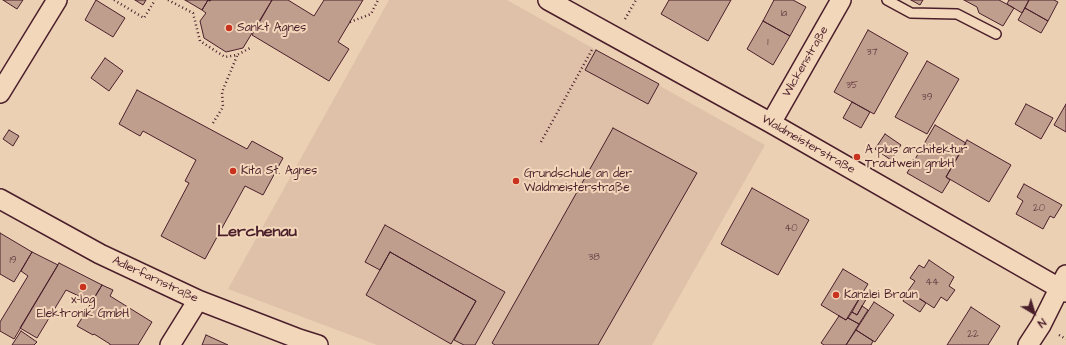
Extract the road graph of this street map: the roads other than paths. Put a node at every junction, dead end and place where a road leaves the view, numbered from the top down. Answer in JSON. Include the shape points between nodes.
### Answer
{"nodes":[{"id":1,"x":57,"y":0,"type":"edge"},
{"id":2,"x":548,"y":0,"type":"edge"},
{"id":3,"x":841,"y":0,"type":"edge"},
{"id":4,"x":887,"y":0,"type":"edge"},
{"id":5,"x":996,"y":34,"type":"dead end"},
{"id":6,"x":0,"y":93,"type":"edge"},
{"id":7,"x":771,"y":123,"type":"junction"},
{"id":8,"x":0,"y":199,"type":"edge"},
{"id":9,"x":1064,"y":285,"type":"edge"},
{"id":10,"x":198,"y":300,"type":"junction"},
{"id":11,"x":170,"y":345,"type":"edge"},
{"id":12,"x":318,"y":345,"type":"edge"},
{"id":13,"x":1028,"y":345,"type":"edge"}],
"edges":[{"from":1,"to":6,"type":"street"},
{"from":2,"to":7,"type":"street","name":"Waldmeisterstraße"},
{"from":3,"to":7,"type":"street","name":"Wickenstraße"},
{"from":4,"to":5,"type":"lane","via":[[911,13],[957,14]]},
{"from":7,"to":9,"type":"street","name":"Waldmeisterstraße"},
{"from":8,"to":10,"type":"street","name":"Adlerfarnstraße","via":[[100,254]]},
{"from":9,"to":13,"type":"street"},
{"from":10,"to":11,"type":"street"},
{"from":10,"to":12,"type":"street","name":"Adlerfarnstraße"}]}
